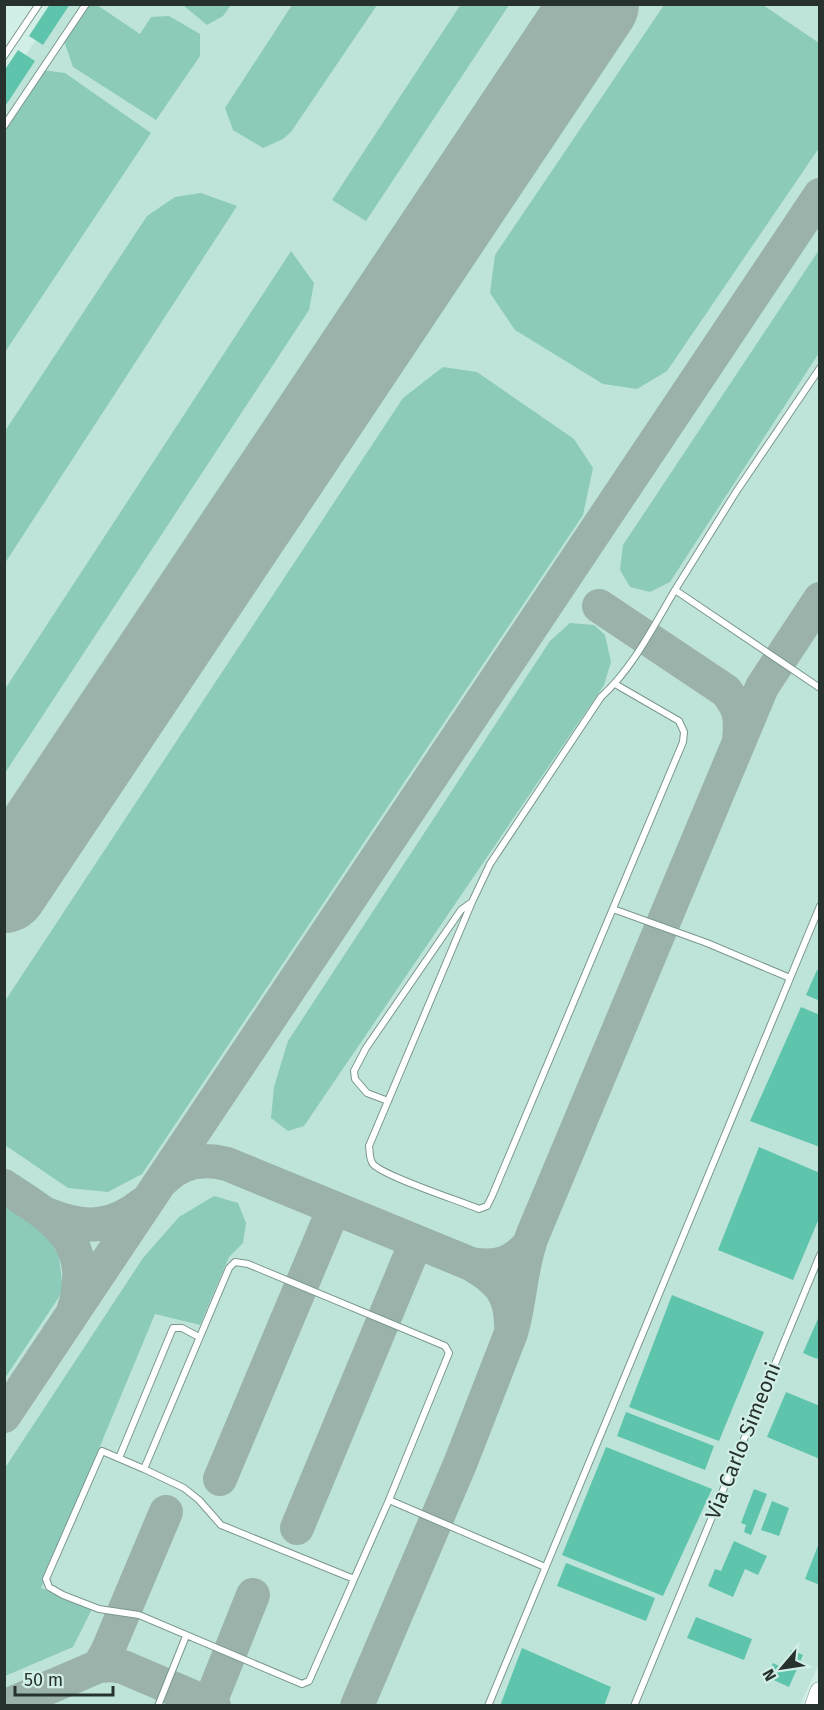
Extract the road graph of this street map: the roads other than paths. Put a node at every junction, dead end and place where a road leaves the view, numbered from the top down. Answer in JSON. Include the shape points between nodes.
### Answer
{"nodes":[{"id":1,"x":39,"y":4,"type":"edge"},
{"id":2,"x":86,"y":4,"type":"edge"},
{"id":3,"x":4,"y":56,"type":"edge"},
{"id":4,"x":4,"y":126,"type":"edge"},
{"id":5,"x":819,"y":368,"type":"edge"},
{"id":6,"x":675,"y":590,"type":"junction"},
{"id":7,"x":615,"y":684,"type":"junction"},
{"id":8,"x":819,"y":688,"type":"edge"},
{"id":9,"x":472,"y":902,"type":"junction"},
{"id":10,"x":819,"y":906,"type":"edge"},
{"id":11,"x":613,"y":909,"type":"junction"},
{"id":12,"x":790,"y":978,"type":"junction"},
{"id":13,"x":388,"y":1101,"type":"junction"},
{"id":14,"x":819,"y":1254,"type":"edge"},
{"id":15,"x":200,"y":1337,"type":"junction"},
{"id":16,"x":119,"y":1458,"type":"junction"},
{"id":17,"x":144,"y":1469,"type":"junction"},
{"id":18,"x":389,"y":1500,"type":"junction"},
{"id":19,"x":546,"y":1567,"type":"junction"},
{"id":20,"x":354,"y":1579,"type":"junction"},
{"id":21,"x":186,"y":1636,"type":"junction"},
{"id":22,"x":819,"y":1692,"type":"edge"},
{"id":23,"x":158,"y":1706,"type":"edge"},
{"id":24,"x":488,"y":1706,"type":"edge"},
{"id":25,"x":634,"y":1706,"type":"edge"},
{"id":26,"x":814,"y":1706,"type":"edge"}],
"edges":[{"from":1,"to":3,"type":"lane"},
{"from":2,"to":4,"type":"lane"},
{"from":5,"to":6,"type":"lane"},
{"from":6,"to":7,"type":"lane"},
{"from":6,"to":8,"type":"lane"},
{"from":7,"to":9,"type":"lane","via":[[600,697],[490,864]]},
{"from":7,"to":11,"type":"lane","via":[[671,715],[684,732]]},
{"from":9,"to":13,"type":"lane"},
{"from":9,"to":13,"type":"lane","via":[[461,910],[435,947],[354,1071],[355,1079],[367,1093]]},
{"from":10,"to":12,"type":"lane"},
{"from":11,"to":12,"type":"lane"},
{"from":11,"to":13,"type":"lane","via":[[487,1206],[479,1209],[389,1175],[374,1165],[369,1146]]},
{"from":12,"to":19,"type":"lane"},
{"from":14,"to":25,"type":"lane","name":"Via Carlo Simeoni"},
{"from":15,"to":16,"type":"lane","via":[[173,1328]]},
{"from":15,"to":17,"type":"lane"},
{"from":15,"to":18,"type":"lane","via":[[235,1262],[445,1346],[449,1353]]},
{"from":16,"to":17,"type":"lane"},
{"from":16,"to":21,"type":"lane","via":[[102,1451],[46,1579],[49,1587],[99,1609],[139,1615]]},
{"from":17,"to":20,"type":"lane","via":[[184,1488],[221,1525]]},
{"from":18,"to":19,"type":"lane"},
{"from":18,"to":20,"type":"lane"},
{"from":19,"to":24,"type":"lane"},
{"from":20,"to":21,"type":"lane","via":[[309,1681],[302,1684]]},
{"from":21,"to":23,"type":"lane"},
{"from":22,"to":26,"type":"main road"}]}
